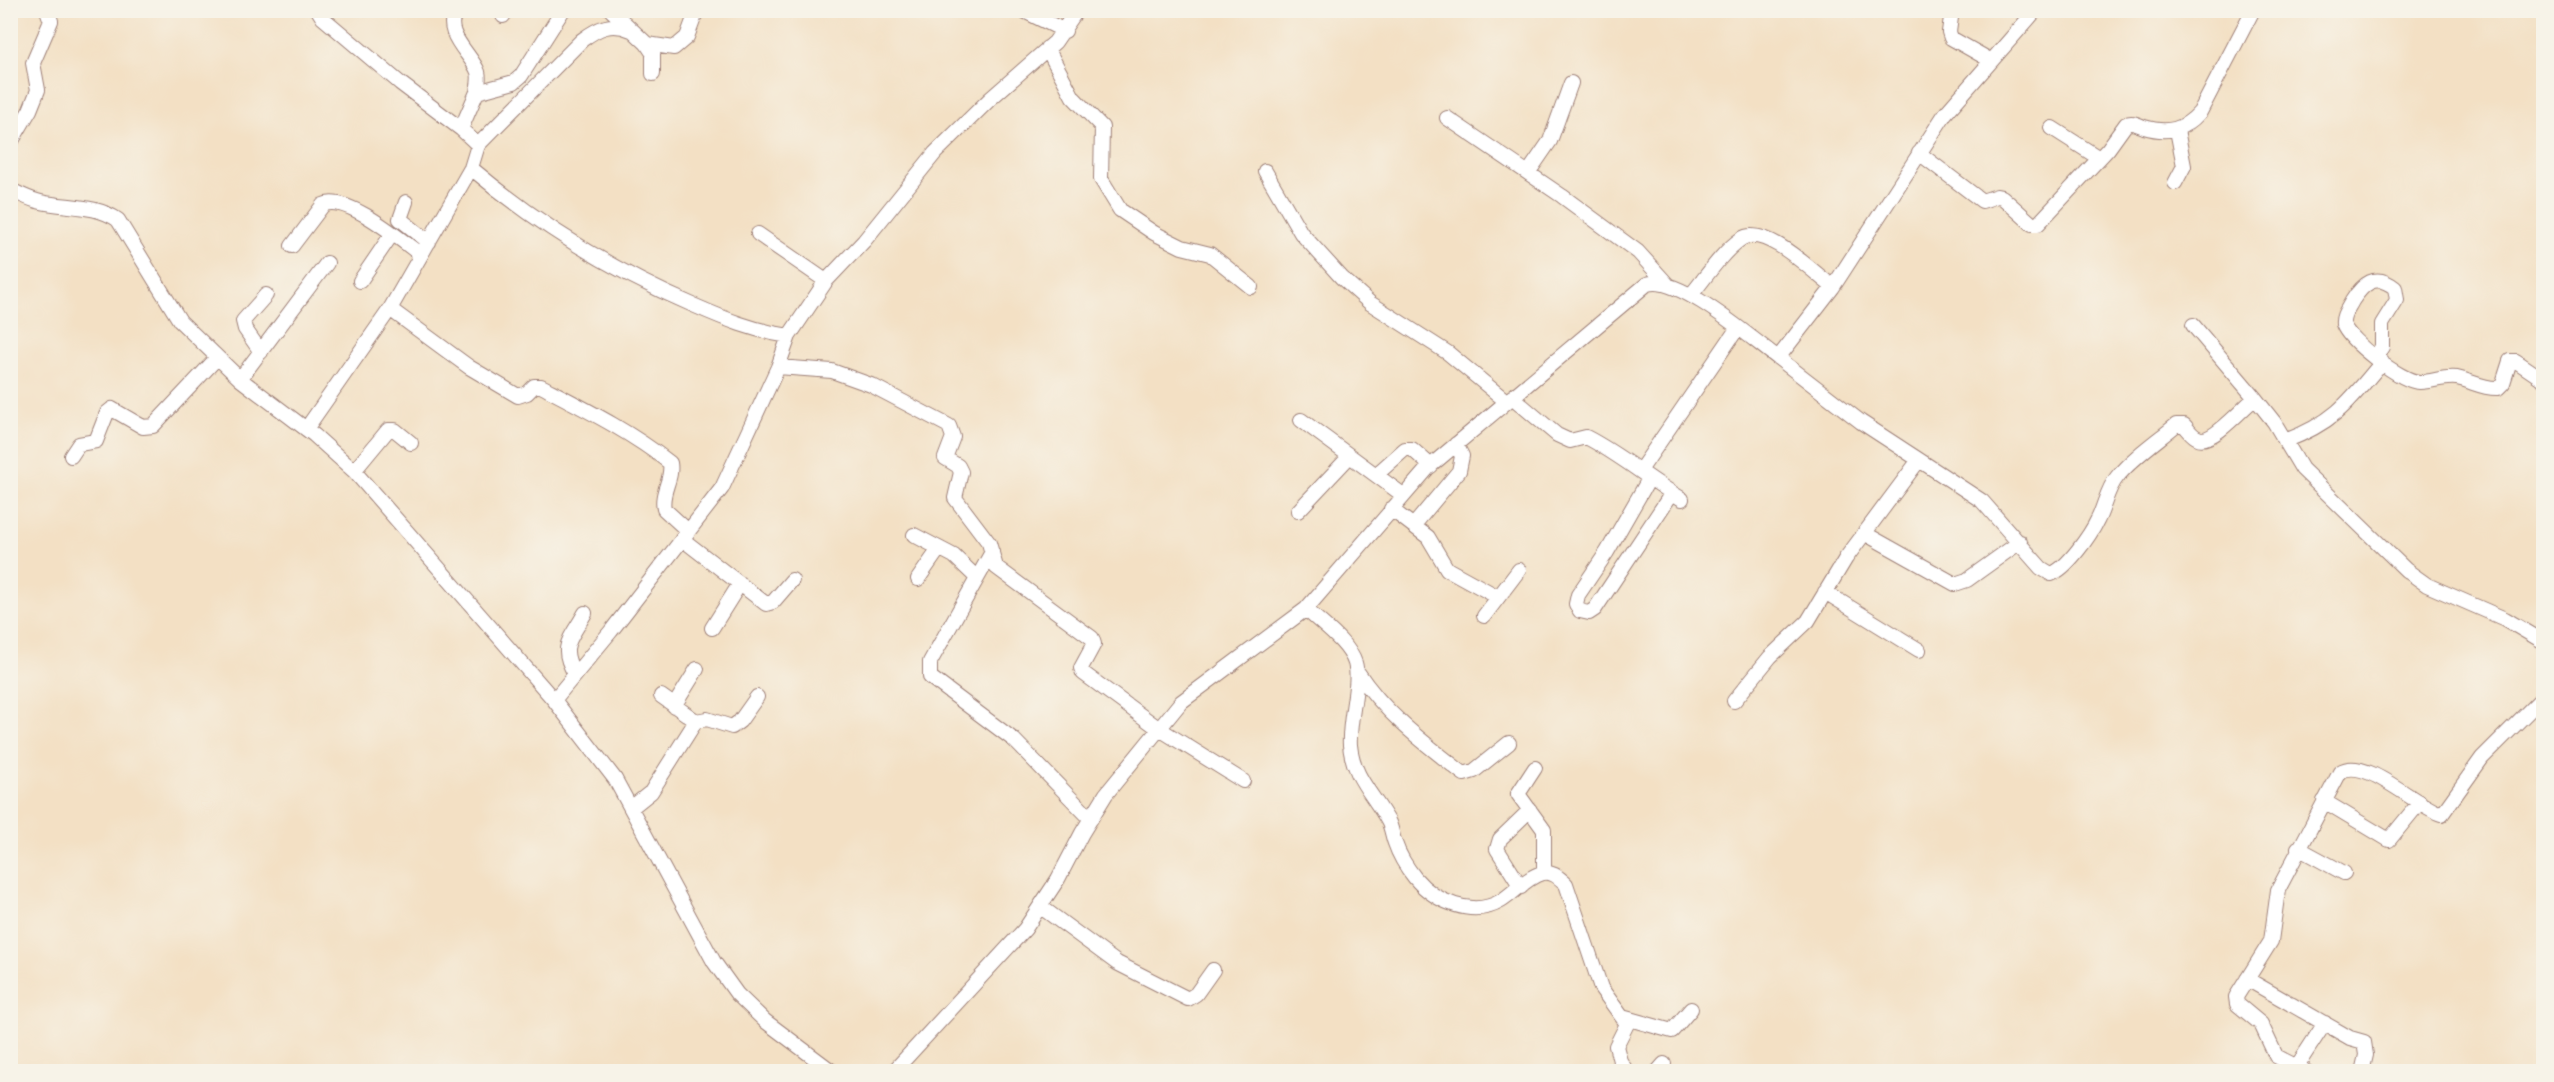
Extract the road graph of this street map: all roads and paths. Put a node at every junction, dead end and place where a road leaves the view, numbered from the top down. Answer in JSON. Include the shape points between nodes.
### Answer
{"nodes":[{"id":1,"x":47,"y":10,"type":"edge"},
{"id":2,"x":318,"y":10,"type":"edge"},
{"id":3,"x":457,"y":10,"type":"edge"},
{"id":4,"x":563,"y":10,"type":"edge"},
{"id":5,"x":611,"y":10,"type":"edge"},
{"id":6,"x":697,"y":10,"type":"edge"},
{"id":7,"x":1022,"y":10,"type":"edge"},
{"id":8,"x":1077,"y":10,"type":"edge"},
{"id":9,"x":1952,"y":10,"type":"edge"},
{"id":10,"x":2036,"y":10,"type":"edge"},
{"id":11,"x":2253,"y":10,"type":"edge"},
{"id":12,"x":631,"y":30,"type":"junction"},
{"id":13,"x":1065,"y":31,"type":"junction"},
{"id":14,"x":648,"y":44,"type":"junction"},
{"id":15,"x":1047,"y":48,"type":"junction"},
{"id":16,"x":1990,"y":60,"type":"junction"},
{"id":17,"x":654,"y":74,"type":"dead end"},
{"id":18,"x":1571,"y":83,"type":"dead end"},
{"id":19,"x":477,"y":92,"type":"junction"},
{"id":20,"x":1447,"y":118,"type":"dead end"},
{"id":21,"x":2052,"y":128,"type":"dead end"},
{"id":22,"x":461,"y":129,"type":"junction"},
{"id":23,"x":2176,"y":130,"type":"junction"},
{"id":24,"x":10,"y":144,"type":"edge"},
{"id":25,"x":478,"y":145,"type":"junction"},
{"id":26,"x":1919,"y":153,"type":"junction"},
{"id":27,"x":2099,"y":158,"type":"junction"},
{"id":28,"x":471,"y":168,"type":"junction"},
{"id":29,"x":1265,"y":171,"type":"dead end"},
{"id":30,"x":1528,"y":173,"type":"junction"},
{"id":31,"x":2175,"y":183,"type":"dead end"},
{"id":32,"x":10,"y":190,"type":"edge"},
{"id":33,"x":406,"y":202,"type":"dead end"},
{"id":34,"x":392,"y":234,"type":"junction"},
{"id":35,"x":758,"y":234,"type":"dead end"},
{"id":36,"x":429,"y":242,"type":"junction"},
{"id":37,"x":292,"y":246,"type":"dead end"},
{"id":38,"x":421,"y":255,"type":"junction"},
{"id":39,"x":327,"y":263,"type":"dead end"},
{"id":40,"x":360,"y":281,"type":"dead end"},
{"id":41,"x":826,"y":281,"type":"junction"},
{"id":42,"x":1667,"y":284,"type":"junction"},
{"id":43,"x":1251,"y":287,"type":"dead end"},
{"id":44,"x":1833,"y":287,"type":"junction"},
{"id":45,"x":266,"y":295,"type":"dead end"},
{"id":46,"x":1690,"y":295,"type":"junction"},
{"id":47,"x":390,"y":309,"type":"junction"},
{"id":48,"x":2193,"y":325,"type":"dead end"},
{"id":49,"x":1737,"y":329,"type":"junction"},
{"id":50,"x":789,"y":336,"type":"junction"},
{"id":51,"x":261,"y":352,"type":"junction"},
{"id":52,"x":217,"y":358,"type":"junction"},
{"id":53,"x":1778,"y":358,"type":"junction"},
{"id":54,"x":2378,"y":360,"type":"junction"},
{"id":55,"x":778,"y":367,"type":"junction"},
{"id":56,"x":240,"y":379,"type":"junction"},
{"id":57,"x":2544,"y":380,"type":"edge"},
{"id":58,"x":2255,"y":398,"type":"junction"},
{"id":59,"x":1509,"y":399,"type":"junction"},
{"id":60,"x":1301,"y":420,"type":"dead end"},
{"id":61,"x":306,"y":429,"type":"junction"},
{"id":62,"x":2284,"y":441,"type":"junction"},
{"id":63,"x":411,"y":443,"type":"dead end"},
{"id":64,"x":1456,"y":444,"type":"junction"},
{"id":65,"x":71,"y":456,"type":"dead end"},
{"id":66,"x":1349,"y":457,"type":"junction"},
{"id":67,"x":1919,"y":460,"type":"junction"},
{"id":68,"x":1431,"y":466,"type":"junction"},
{"id":69,"x":354,"y":471,"type":"junction"},
{"id":70,"x":1377,"y":474,"type":"junction"},
{"id":71,"x":1645,"y":474,"type":"junction"},
{"id":72,"x":1403,"y":495,"type":"junction"},
{"id":73,"x":1391,"y":509,"type":"junction"},
{"id":74,"x":1298,"y":511,"type":"dead end"},
{"id":75,"x":1414,"y":525,"type":"junction"},
{"id":76,"x":1864,"y":533,"type":"junction"},
{"id":77,"x":685,"y":535,"type":"junction"},
{"id":78,"x":914,"y":535,"type":"dead end"},
{"id":79,"x":2020,"y":542,"type":"junction"},
{"id":80,"x":939,"y":549,"type":"junction"},
{"id":81,"x":992,"y":552,"type":"junction"},
{"id":82,"x":1519,"y":570,"type":"dead end"},
{"id":83,"x":976,"y":578,"type":"junction"},
{"id":84,"x":918,"y":579,"type":"dead end"},
{"id":85,"x":792,"y":580,"type":"dead end"},
{"id":86,"x":739,"y":585,"type":"junction"},
{"id":87,"x":1825,"y":592,"type":"junction"},
{"id":88,"x":1498,"y":597,"type":"junction"},
{"id":89,"x":1306,"y":609,"type":"junction"},
{"id":90,"x":585,"y":613,"type":"dead end"},
{"id":91,"x":1484,"y":616,"type":"dead end"},
{"id":92,"x":712,"y":628,"type":"dead end"},
{"id":93,"x":2544,"y":642,"type":"edge"},
{"id":94,"x":1919,"y":650,"type":"dead end"},
{"id":95,"x":697,"y":669,"type":"dead end"},
{"id":96,"x":1357,"y":671,"type":"junction"},
{"id":97,"x":576,"y":674,"type":"junction"},
{"id":98,"x":661,"y":696,"type":"dead end"},
{"id":99,"x":2544,"y":696,"type":"edge"},
{"id":100,"x":757,"y":697,"type":"dead end"},
{"id":101,"x":554,"y":699,"type":"junction"},
{"id":102,"x":1734,"y":701,"type":"dead end"},
{"id":103,"x":674,"y":706,"type":"junction"},
{"id":104,"x":696,"y":721,"type":"junction"},
{"id":105,"x":1158,"y":728,"type":"junction"},
{"id":106,"x":1509,"y":743,"type":"dead end"},
{"id":107,"x":1535,"y":768,"type":"dead end"},
{"id":108,"x":1244,"y":781,"type":"dead end"},
{"id":109,"x":2324,"y":801,"type":"junction"},
{"id":110,"x":2420,"y":802,"type":"junction"},
{"id":111,"x":631,"y":808,"type":"junction"},
{"id":112,"x":1530,"y":810,"type":"junction"},
{"id":113,"x":1091,"y":819,"type":"junction"},
{"id":114,"x":2298,"y":848,"type":"junction"},
{"id":115,"x":1544,"y":872,"type":"junction"},
{"id":116,"x":2344,"y":873,"type":"dead end"},
{"id":117,"x":1521,"y":887,"type":"junction"},
{"id":118,"x":1041,"y":907,"type":"junction"},
{"id":119,"x":1213,"y":970,"type":"dead end"},
{"id":120,"x":2247,"y":979,"type":"junction"},
{"id":121,"x":1691,"y":1009,"type":"dead end"},
{"id":122,"x":1622,"y":1017,"type":"junction"},
{"id":123,"x":2325,"y":1023,"type":"junction"},
{"id":124,"x":2302,"y":1069,"type":"edge"},
{"id":125,"x":833,"y":1071,"type":"edge"},
{"id":126,"x":893,"y":1071,"type":"edge"},
{"id":127,"x":1627,"y":1071,"type":"edge"},
{"id":128,"x":2362,"y":1071,"type":"edge"}],
"edges":[{"from":1,"to":24,"type":"street","via":[[51,21],[32,68],[38,90]]},
{"from":2,"to":22,"type":"street","via":[[400,83]]},
{"from":3,"to":19,"type":"street","via":[[454,32],[478,73]]},
{"from":4,"to":19,"type":"street","via":[[521,76],[514,82]]},
{"from":5,"to":12,"type":"street"},
{"from":6,"to":14,"type":"street","via":[[680,45],[674,48]]},
{"from":7,"to":13,"type":"street"},
{"from":8,"to":13,"type":"street"},
{"from":9,"to":16,"type":"street","via":[[1951,38]]},
{"from":10,"to":16,"type":"street"},
{"from":11,"to":23,"type":"street","via":[[2200,112]]},
{"from":12,"to":14,"type":"street"},
{"from":12,"to":25,"type":"street","via":[[622,26],[597,29],[582,40]]},
{"from":13,"to":15,"type":"street"},
{"from":14,"to":17,"type":"street","via":[[653,53]]},
{"from":15,"to":41,"type":"street","via":[[935,153]]},
{"from":15,"to":43,"type":"street","via":[[1073,97],[1102,127],[1101,179],[1120,210],[1182,247],[1210,254]]},
{"from":16,"to":26,"type":"street"},
{"from":18,"to":30,"type":"street","via":[[1550,141]]},
{"from":19,"to":22,"type":"street"},
{"from":20,"to":30,"type":"street"},
{"from":21,"to":27,"type":"street"},
{"from":22,"to":25,"type":"street"},
{"from":23,"to":27,"type":"street","via":[[2129,122]]},
{"from":23,"to":31,"type":"street","via":[[2184,166]]},
{"from":25,"to":28,"type":"street"},
{"from":26,"to":27,"type":"street","via":[[1982,201],[2002,197],[2036,225]]},
{"from":26,"to":44,"type":"street"},
{"from":28,"to":36,"type":"street"},
{"from":28,"to":50,"type":"street","via":[[506,197],[620,272],[748,328]]},
{"from":29,"to":59,"type":"street","via":[[1301,232],[1342,278],[1370,303],[1417,331]]},
{"from":30,"to":42,"type":"street","via":[[1638,252]]},
{"from":32,"to":52,"type":"street","via":[[38,201],[108,213],[118,220],[180,321]]},
{"from":33,"to":36,"type":"street","via":[[400,219]]},
{"from":34,"to":37,"type":"street","via":[[372,219],[327,202]]},
{"from":34,"to":38,"type":"street"},
{"from":34,"to":40,"type":"street"},
{"from":35,"to":41,"type":"street"},
{"from":36,"to":38,"type":"street"},
{"from":38,"to":47,"type":"street"},
{"from":39,"to":51,"type":"street"},
{"from":41,"to":50,"type":"street"},
{"from":42,"to":46,"type":"street"},
{"from":42,"to":59,"type":"street","via":[[1647,284]]},
{"from":44,"to":46,"type":"street","via":[[1773,241],[1754,236],[1741,239]]},
{"from":44,"to":53,"type":"street"},
{"from":45,"to":51,"type":"street","via":[[243,321]]},
{"from":46,"to":49,"type":"street"},
{"from":47,"to":61,"type":"street"},
{"from":47,"to":77,"type":"street","via":[[508,391],[522,396],[534,386],[541,386],[619,428],[661,456],[670,463],[671,470],[663,494],[664,509]]},
{"from":48,"to":58,"type":"street"},
{"from":49,"to":53,"type":"street"},
{"from":49,"to":71,"type":"street"},
{"from":50,"to":55,"type":"street"},
{"from":51,"to":56,"type":"street"},
{"from":52,"to":56,"type":"street"},
{"from":52,"to":65,"type":"street","via":[[153,426],[143,427],[112,409],[96,441],[79,444]]},
{"from":53,"to":67,"type":"street","via":[[1861,422]]},
{"from":54,"to":54,"type":"street","via":[[2350,337],[2343,319],[2363,285],[2374,280],[2395,288],[2397,300],[2382,324]]},
{"from":54,"to":57,"type":"street","via":[[2419,382],[2448,377],[2498,388],[2510,361]]},
{"from":54,"to":62,"type":"street","via":[[2343,409],[2325,423]]},
{"from":55,"to":77,"type":"street","via":[[722,488]]},
{"from":55,"to":81,"type":"street","via":[[832,370],[871,385],[949,426],[953,437],[945,458],[962,472],[955,498]]},
{"from":56,"to":61,"type":"street"},
{"from":58,"to":62,"type":"street"},
{"from":58,"to":79,"type":"street","via":[[2217,434],[2205,440],[2176,424],[2111,486],[2088,536],[2055,573],[2048,574],[2041,568]]},
{"from":59,"to":64,"type":"street"},
{"from":59,"to":71,"type":"street","via":[[1557,435],[1570,441],[1586,437]]},
{"from":60,"to":66,"type":"street"},
{"from":61,"to":69,"type":"street"},
{"from":62,"to":93,"type":"street","via":[[2302,469],[2406,570],[2427,585],[2505,619]]},
{"from":63,"to":69,"type":"street","via":[[395,430],[388,430]]},
{"from":64,"to":68,"type":"street"},
{"from":64,"to":75,"type":"street","via":[[1462,456],[1459,471]]},
{"from":66,"to":70,"type":"street"},
{"from":66,"to":74,"type":"street"},
{"from":67,"to":76,"type":"street"},
{"from":67,"to":79,"type":"street","via":[[1982,501]]},
{"from":68,"to":70,"type":"street","via":[[1412,449],[1405,449]]},
{"from":68,"to":72,"type":"street"},
{"from":69,"to":101,"type":"street"},
{"from":70,"to":72,"type":"street"},
{"from":71,"to":71,"type":"street","via":[[1677,496],[1595,609],[1589,613],[1580,611],[1575,604],[1578,595],[1607,552]]},
{"from":72,"to":73,"type":"street"},
{"from":73,"to":75,"type":"street"},
{"from":73,"to":89,"type":"street"},
{"from":75,"to":88,"type":"street","via":[[1428,537],[1447,569]]},
{"from":76,"to":79,"type":"street","via":[[1955,584]]},
{"from":76,"to":87,"type":"street"},
{"from":77,"to":86,"type":"street"},
{"from":77,"to":97,"type":"street"},
{"from":78,"to":80,"type":"street"},
{"from":80,"to":83,"type":"street","via":[[954,556]]},
{"from":80,"to":84,"type":"street"},
{"from":81,"to":83,"type":"street"},
{"from":81,"to":105,"type":"street","via":[[996,567],[1092,638],[1094,644],[1081,668],[1083,673]]},
{"from":82,"to":88,"type":"street"},
{"from":83,"to":113,"type":"street","via":[[930,663],[930,677],[1014,740]]},
{"from":85,"to":86,"type":"street","via":[[773,602],[766,604]]},
{"from":86,"to":92,"type":"street"},
{"from":87,"to":94,"type":"street"},
{"from":87,"to":102,"type":"street","via":[[1804,627],[1770,657]]},
{"from":88,"to":91,"type":"street"},
{"from":89,"to":96,"type":"street","via":[[1344,646]]},
{"from":89,"to":105,"type":"street","via":[[1209,679]]},
{"from":90,"to":97,"type":"street","via":[[565,655]]},
{"from":95,"to":103,"type":"street"},
{"from":96,"to":106,"type":"street","via":[[1370,692],[1409,732],[1464,774],[1474,771]]},
{"from":96,"to":117,"type":"street","via":[[1350,718],[1353,763],[1359,780],[1389,821],[1394,842],[1415,878],[1430,892],[1467,908],[1484,909]]},
{"from":97,"to":101,"type":"street"},
{"from":98,"to":103,"type":"street"},
{"from":99,"to":110,"type":"street","via":[[2482,758],[2444,813]]},
{"from":100,"to":104,"type":"street","via":[[732,727],[707,719]]},
{"from":101,"to":111,"type":"street","via":[[615,779]]},
{"from":103,"to":104,"type":"street"},
{"from":104,"to":111,"type":"street","via":[[651,792]]},
{"from":105,"to":108,"type":"street"},
{"from":105,"to":113,"type":"street"},
{"from":107,"to":112,"type":"street","via":[[1519,791],[1519,798]]},
{"from":109,"to":110,"type":"street","via":[[2340,772],[2355,768]]},
{"from":109,"to":110,"type":"street","via":[[2389,840]]},
{"from":109,"to":114,"type":"street"},
{"from":111,"to":125,"type":"street","via":[[714,962],[737,993],[765,1022]]},
{"from":112,"to":115,"type":"street","via":[[1544,830]]},
{"from":112,"to":117,"type":"street","via":[[1500,839],[1497,849]]},
{"from":113,"to":118,"type":"street"},
{"from":114,"to":116,"type":"street"},
{"from":114,"to":120,"type":"street","via":[[2275,896],[2272,939]]},
{"from":115,"to":117,"type":"street"},
{"from":115,"to":122,"type":"street","via":[[1555,874],[1566,884],[1601,988]]},
{"from":118,"to":119,"type":"street","via":[[1117,963],[1188,999]]},
{"from":118,"to":126,"type":"street"},
{"from":120,"to":123,"type":"street"},
{"from":120,"to":124,"type":"street","via":[[2237,994],[2237,1004],[2261,1024],[2276,1056]]},
{"from":121,"to":122,"type":"street","via":[[1672,1031]]},
{"from":122,"to":127,"type":"street","via":[[1627,1028],[1617,1040],[1616,1050]]},
{"from":123,"to":124,"type":"street"},
{"from":123,"to":128,"type":"street","via":[[2364,1042]]}]}
